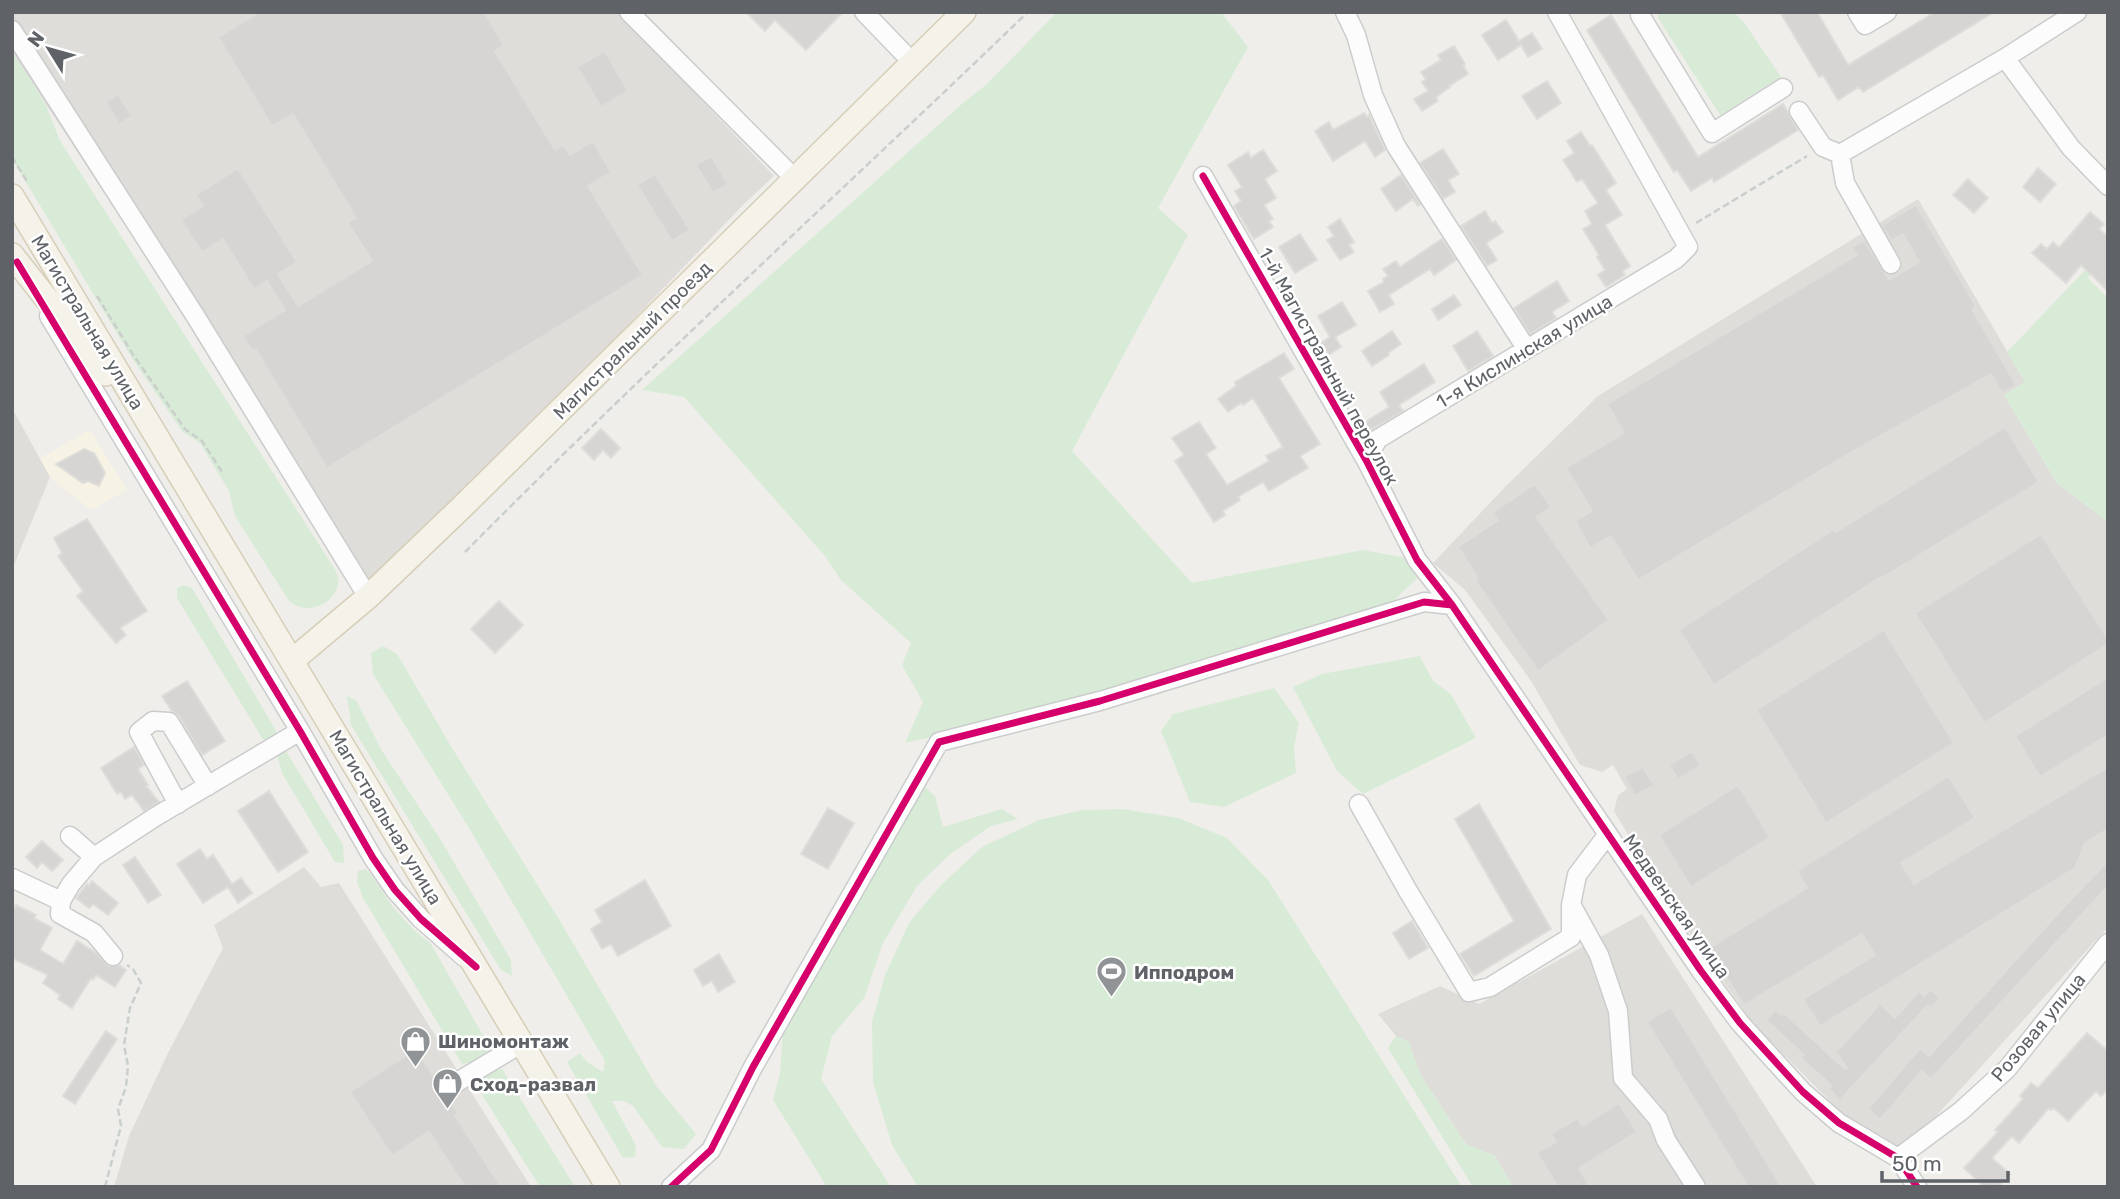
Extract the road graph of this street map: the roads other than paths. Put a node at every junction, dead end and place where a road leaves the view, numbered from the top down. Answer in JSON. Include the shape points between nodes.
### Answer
{"nodes":[{"id":1,"x":629,"y":12,"type":"edge"},
{"id":2,"x":864,"y":12,"type":"edge"},
{"id":3,"x":964,"y":12,"type":"edge"},
{"id":4,"x":1345,"y":12,"type":"edge"},
{"id":5,"x":1558,"y":12,"type":"edge"},
{"id":6,"x":1641,"y":12,"type":"edge"},
{"id":7,"x":1857,"y":12,"type":"edge"},
{"id":8,"x":1887,"y":12,"type":"edge"},
{"id":9,"x":2077,"y":12,"type":"edge"},
{"id":10,"x":2049,"y":20,"type":"edge"},
{"id":11,"x":12,"y":30,"type":"edge"},
{"id":12,"x":2005,"y":58,"type":"junction"},
{"id":13,"x":913,"y":63,"type":"junction"},
{"id":14,"x":1783,"y":88,"type":"dead end"},
{"id":15,"x":1799,"y":111,"type":"dead end"},
{"id":16,"x":1840,"y":154,"type":"junction"},
{"id":17,"x":1203,"y":176,"type":"dead end"},
{"id":18,"x":795,"y":179,"type":"junction"},
{"id":19,"x":2108,"y":187,"type":"edge"},
{"id":20,"x":23,"y":194,"type":"edge"},
{"id":21,"x":14,"y":259,"type":"edge"},
{"id":22,"x":1891,"y":264,"type":"dead end"},
{"id":23,"x":1526,"y":348,"type":"junction"},
{"id":24,"x":164,"y":448,"type":"junction"},
{"id":25,"x":1366,"y":460,"type":"junction"},
{"id":26,"x":368,"y":597,"type":"junction"},
{"id":27,"x":1452,"y":605,"type":"junction"},
{"id":28,"x":293,"y":660,"type":"junction"},
{"id":29,"x":300,"y":731,"type":"junction"},
{"id":30,"x":208,"y":786,"type":"junction"},
{"id":31,"x":178,"y":804,"type":"junction"},
{"id":32,"x":1359,"y":804,"type":"dead end"},
{"id":33,"x":1608,"y":834,"type":"junction"},
{"id":34,"x":70,"y":836,"type":"dead end"},
{"id":35,"x":94,"y":857,"type":"junction"},
{"id":36,"x":12,"y":878,"type":"edge"},
{"id":37,"x":61,"y":901,"type":"junction"},
{"id":38,"x":1571,"y":905,"type":"junction"},
{"id":39,"x":2108,"y":943,"type":"edge"},
{"id":40,"x":113,"y":956,"type":"road end"},
{"id":41,"x":476,"y":967,"type":"junction"},
{"id":42,"x":522,"y":1043,"type":"junction"},
{"id":43,"x":454,"y":1084,"type":"dead end"},
{"id":44,"x":1898,"y":1158,"type":"junction"},
{"id":45,"x":608,"y":1187,"type":"edge"},
{"id":46,"x":671,"y":1187,"type":"edge"},
{"id":47,"x":1696,"y":1187,"type":"edge"},
{"id":48,"x":1917,"y":1187,"type":"edge"}],
"edges":[{"from":1,"to":18,"type":"street"},
{"from":2,"to":13,"type":"street"},
{"from":3,"to":13,"type":"main road","name":"Магистральный проезд"},
{"from":4,"to":23,"type":"street","via":[[1396,146]]},
{"from":5,"to":23,"type":"street","name":"1-я Кислинская улица","via":[[1684,240],[1676,260]]},
{"from":6,"to":14,"type":"street","via":[[1712,133]]},
{"from":7,"to":8,"type":"street","via":[[1865,25]]},
{"from":9,"to":10,"type":"street"},
{"from":10,"to":12,"type":"street"},
{"from":11,"to":26,"type":"street"},
{"from":12,"to":16,"type":"street"},
{"from":12,"to":19,"type":"street","via":[[2071,148]]},
{"from":13,"to":18,"type":"main road","name":"Магистральный проезд"},
{"from":15,"to":16,"type":"street","via":[[1823,147]]},
{"from":16,"to":22,"type":"street","via":[[1845,183]]},
{"from":17,"to":25,"type":"street","name":"1-й Магистральный переулок"},
{"from":18,"to":26,"type":"main road","name":"Магистральный проезд"},
{"from":20,"to":24,"type":"main road","name":"Магистральная улица"},
{"from":21,"to":24,"type":"main road","name":"Магистральная улица"},
{"from":21,"to":29,"type":"street"},
{"from":23,"to":25,"type":"street","name":"1-я Кислинская улица","via":[[1378,439]]},
{"from":24,"to":28,"type":"main road","name":"Магистральная улица"},
{"from":25,"to":27,"type":"street","name":"1-й Магистральный переулок","via":[[1417,560]]},
{"from":26,"to":28,"type":"main road","name":"Магистральный проезд"},
{"from":27,"to":33,"type":"street","name":"Медвенская улица"},
{"from":27,"to":46,"type":"street","via":[[1424,602],[1100,701],[939,741],[753,1067],[711,1150]]},
{"from":28,"to":41,"type":"main road","name":"Магистральная улица"},
{"from":29,"to":30,"type":"street"},
{"from":29,"to":41,"type":"street","via":[[395,890]]},
{"from":30,"to":31,"type":"street"},
{"from":30,"to":31,"type":"street","via":[[169,722],[153,721],[139,732]]},
{"from":31,"to":35,"type":"street"},
{"from":32,"to":38,"type":"street","via":[[1469,992],[1490,987],[1571,937]]},
{"from":33,"to":38,"type":"street","via":[[1577,875]]},
{"from":33,"to":44,"type":"street","name":"Медвенская улица","via":[[1701,971],[1767,1053],[1839,1123]]},
{"from":34,"to":35,"type":"street"},
{"from":35,"to":37,"type":"street"},
{"from":36,"to":37,"type":"street"},
{"from":37,"to":40,"type":"street","via":[[60,914],[94,933]]},
{"from":38,"to":47,"type":"street","via":[[1599,955],[1618,1011],[1623,1078],[1658,1119]]},
{"from":39,"to":44,"type":"street","name":"Розовая улица","via":[[2007,1069]]},
{"from":41,"to":42,"type":"main road","name":"Магистральная улица"},
{"from":42,"to":43,"type":"street"},
{"from":42,"to":45,"type":"main road","name":"Магистральная улица"},
{"from":44,"to":48,"type":"street","name":"Медвенская улица"}]}
